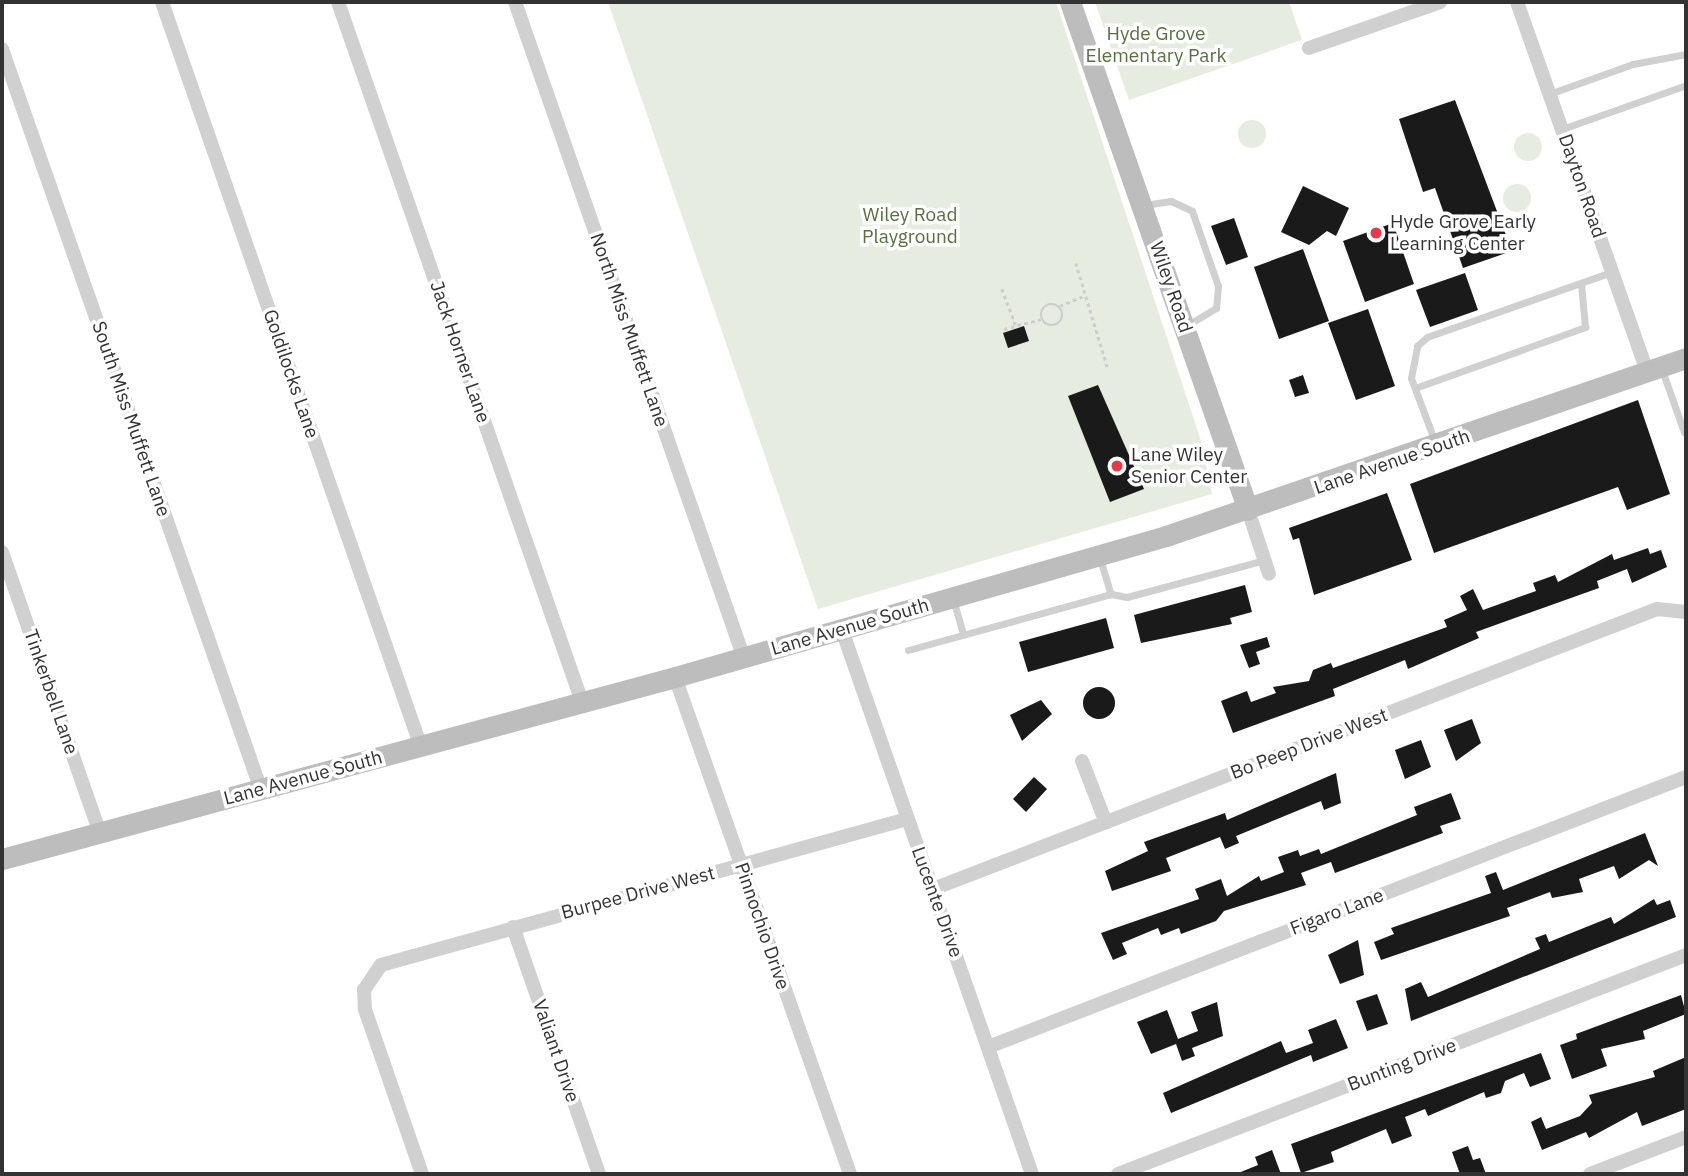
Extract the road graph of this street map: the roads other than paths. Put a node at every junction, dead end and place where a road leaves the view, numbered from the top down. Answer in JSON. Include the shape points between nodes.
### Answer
{"nodes":[{"id":1,"x":162,"y":2,"type":"edge"},
{"id":2,"x":338,"y":2,"type":"edge"},
{"id":3,"x":515,"y":2,"type":"edge"},
{"id":4,"x":1070,"y":2,"type":"edge"},
{"id":5,"x":1440,"y":2,"type":"edge"},
{"id":6,"x":1517,"y":2,"type":"edge"},
{"id":7,"x":1309,"y":48,"type":"dead end"},
{"id":8,"x":2,"y":49,"type":"edge"},
{"id":9,"x":1686,"y":54,"type":"edge"},
{"id":10,"x":1686,"y":85,"type":"edge"},
{"id":11,"x":1549,"y":94,"type":"junction"},
{"id":12,"x":1562,"y":130,"type":"junction"},
{"id":13,"x":1142,"y":206,"type":"junction"},
{"id":14,"x":1612,"y":272,"type":"junction"},
{"id":15,"x":1581,"y":284,"type":"junction"},
{"id":16,"x":1185,"y":327,"type":"junction"},
{"id":17,"x":1686,"y":358,"type":"edge"},
{"id":18,"x":1654,"y":369,"type":"junction"},
{"id":19,"x":1415,"y":388,"type":"junction"},
{"id":20,"x":1684,"y":432,"type":"dead end"},
{"id":21,"x":1437,"y":446,"type":"junction"},
{"id":22,"x":1248,"y":510,"type":"junction"},
{"id":23,"x":2,"y":552,"type":"edge"},
{"id":24,"x":1099,"y":555,"type":"junction"},
{"id":25,"x":1267,"y":567,"type":"joint"},
{"id":26,"x":1111,"y":594,"type":"junction"},
{"id":27,"x":953,"y":598,"type":"junction"},
{"id":28,"x":1686,"y":612,"type":"edge"},
{"id":29,"x":842,"y":630,"type":"junction"},
{"id":30,"x":962,"y":635,"type":"junction"},
{"id":31,"x":908,"y":650,"type":"dead end"},
{"id":32,"x":744,"y":657,"type":"junction"},
{"id":33,"x":675,"y":677,"type":"junction"},
{"id":34,"x":582,"y":702,"type":"junction"},
{"id":35,"x":421,"y":747,"type":"junction"},
{"id":36,"x":1082,"y":761,"type":"dead end"},
{"id":37,"x":1686,"y":777,"type":"edge"},
{"id":38,"x":261,"y":790,"type":"junction"},
{"id":39,"x":907,"y":819,"type":"junction"},
{"id":40,"x":1106,"y":823,"type":"junction"},
{"id":41,"x":100,"y":833,"type":"junction"},
{"id":42,"x":2,"y":859,"type":"edge"},
{"id":43,"x":741,"y":865,"type":"junction"},
{"id":44,"x":933,"y":888,"type":"junction"},
{"id":45,"x":513,"y":927,"type":"junction"},
{"id":46,"x":1686,"y":955,"type":"edge"},
{"id":47,"x":988,"y":1047,"type":"junction"},
{"id":48,"x":1686,"y":1137,"type":"edge"},
{"id":49,"x":422,"y":1174,"type":"edge"},
{"id":50,"x":599,"y":1174,"type":"edge"},
{"id":51,"x":850,"y":1174,"type":"edge"},
{"id":52,"x":1032,"y":1174,"type":"edge"},
{"id":53,"x":1118,"y":1174,"type":"edge"},
{"id":54,"x":1590,"y":1174,"type":"edge"}],
"edges":[{"from":1,"to":35,"type":"street","name":"Goldilocks Lane"},
{"from":2,"to":34,"type":"street","name":"Jack Horner Lane"},
{"from":3,"to":32,"type":"street","name":"North Miss Muffett Lane"},
{"from":4,"to":13,"type":"main road","name":"Wiley Road"},
{"from":5,"to":7,"type":"street"},
{"from":6,"to":11,"type":"street","name":"Dayton Road"},
{"from":8,"to":38,"type":"street","name":"South Miss Muffett Lane"},
{"from":9,"to":11,"type":"lane","via":[[1633,64]]},
{"from":10,"to":12,"type":"lane"},
{"from":11,"to":12,"type":"street","name":"Dayton Road"},
{"from":12,"to":14,"type":"street","name":"Dayton Road"},
{"from":13,"to":16,"type":"main road","name":"Wiley Road"},
{"from":13,"to":16,"type":"lane","via":[[1171,201],[1192,211],[1218,286],[1216,308]]},
{"from":14,"to":15,"type":"lane"},
{"from":14,"to":18,"type":"street","name":"Dayton Road"},
{"from":15,"to":19,"type":"lane","via":[[1427,337],[1410,362]]},
{"from":15,"to":19,"type":"lane","via":[[1585,327]]},
{"from":16,"to":22,"type":"main road","name":"Wiley Road"},
{"from":17,"to":18,"type":"main road","name":"Lane Avenue South"},
{"from":18,"to":20,"type":"lane"},
{"from":18,"to":21,"type":"main road","name":"Lane Avenue South"},
{"from":19,"to":21,"type":"lane"},
{"from":21,"to":22,"type":"main road","name":"Lane Avenue South"},
{"from":22,"to":24,"type":"main road","name":"Lane Avenue South"},
{"from":22,"to":25,"type":"street","name":"Wiley Road"},
{"from":23,"to":41,"type":"street","name":"Tinkerbell Lane"},
{"from":24,"to":26,"type":"lane"},
{"from":24,"to":27,"type":"main road","name":"Lane Avenue South"},
{"from":25,"to":26,"type":"lane","via":[[1127,597]]},
{"from":26,"to":30,"type":"lane"},
{"from":27,"to":29,"type":"main road","name":"Lane Avenue South"},
{"from":27,"to":30,"type":"lane"},
{"from":28,"to":40,"type":"street","name":"Bo Peep Drive West","via":[[1657,609]]},
{"from":29,"to":32,"type":"main road","name":"Lane Avenue South"},
{"from":29,"to":39,"type":"street","name":"Lucente Drive"},
{"from":30,"to":31,"type":"lane"},
{"from":32,"to":33,"type":"main road","name":"Lane Avenue South"},
{"from":33,"to":34,"type":"main road","name":"Lane Avenue South"},
{"from":33,"to":43,"type":"street","name":"Pinnochio Drive"},
{"from":34,"to":35,"type":"main road","name":"Lane Avenue South"},
{"from":35,"to":38,"type":"main road","name":"Lane Avenue South"},
{"from":36,"to":40,"type":"street"},
{"from":37,"to":47,"type":"street","name":"Figaro Lane"},
{"from":38,"to":41,"type":"main road","name":"Lane Avenue South"},
{"from":39,"to":43,"type":"street","name":"Burpee Drive West"},
{"from":39,"to":44,"type":"street","name":"Lucente Drive"},
{"from":40,"to":44,"type":"street","name":"Bo Peep Drive West"},
{"from":41,"to":42,"type":"main road","name":"Lane Avenue South"},
{"from":43,"to":45,"type":"street","name":"Burpee Drive West"},
{"from":43,"to":51,"type":"street","name":"Pinnochio Drive"},
{"from":44,"to":47,"type":"street","name":"Lucente Drive"},
{"from":45,"to":49,"type":"street","name":"Burpee Drive West","via":[[394,959],[372,974],[364,990],[365,1009]]},
{"from":45,"to":50,"type":"street","name":"Valiant Drive"},
{"from":46,"to":53,"type":"street","name":"Bunting Drive"},
{"from":47,"to":52,"type":"street","name":"Lucente Drive"},
{"from":48,"to":54,"type":"street"}]}
